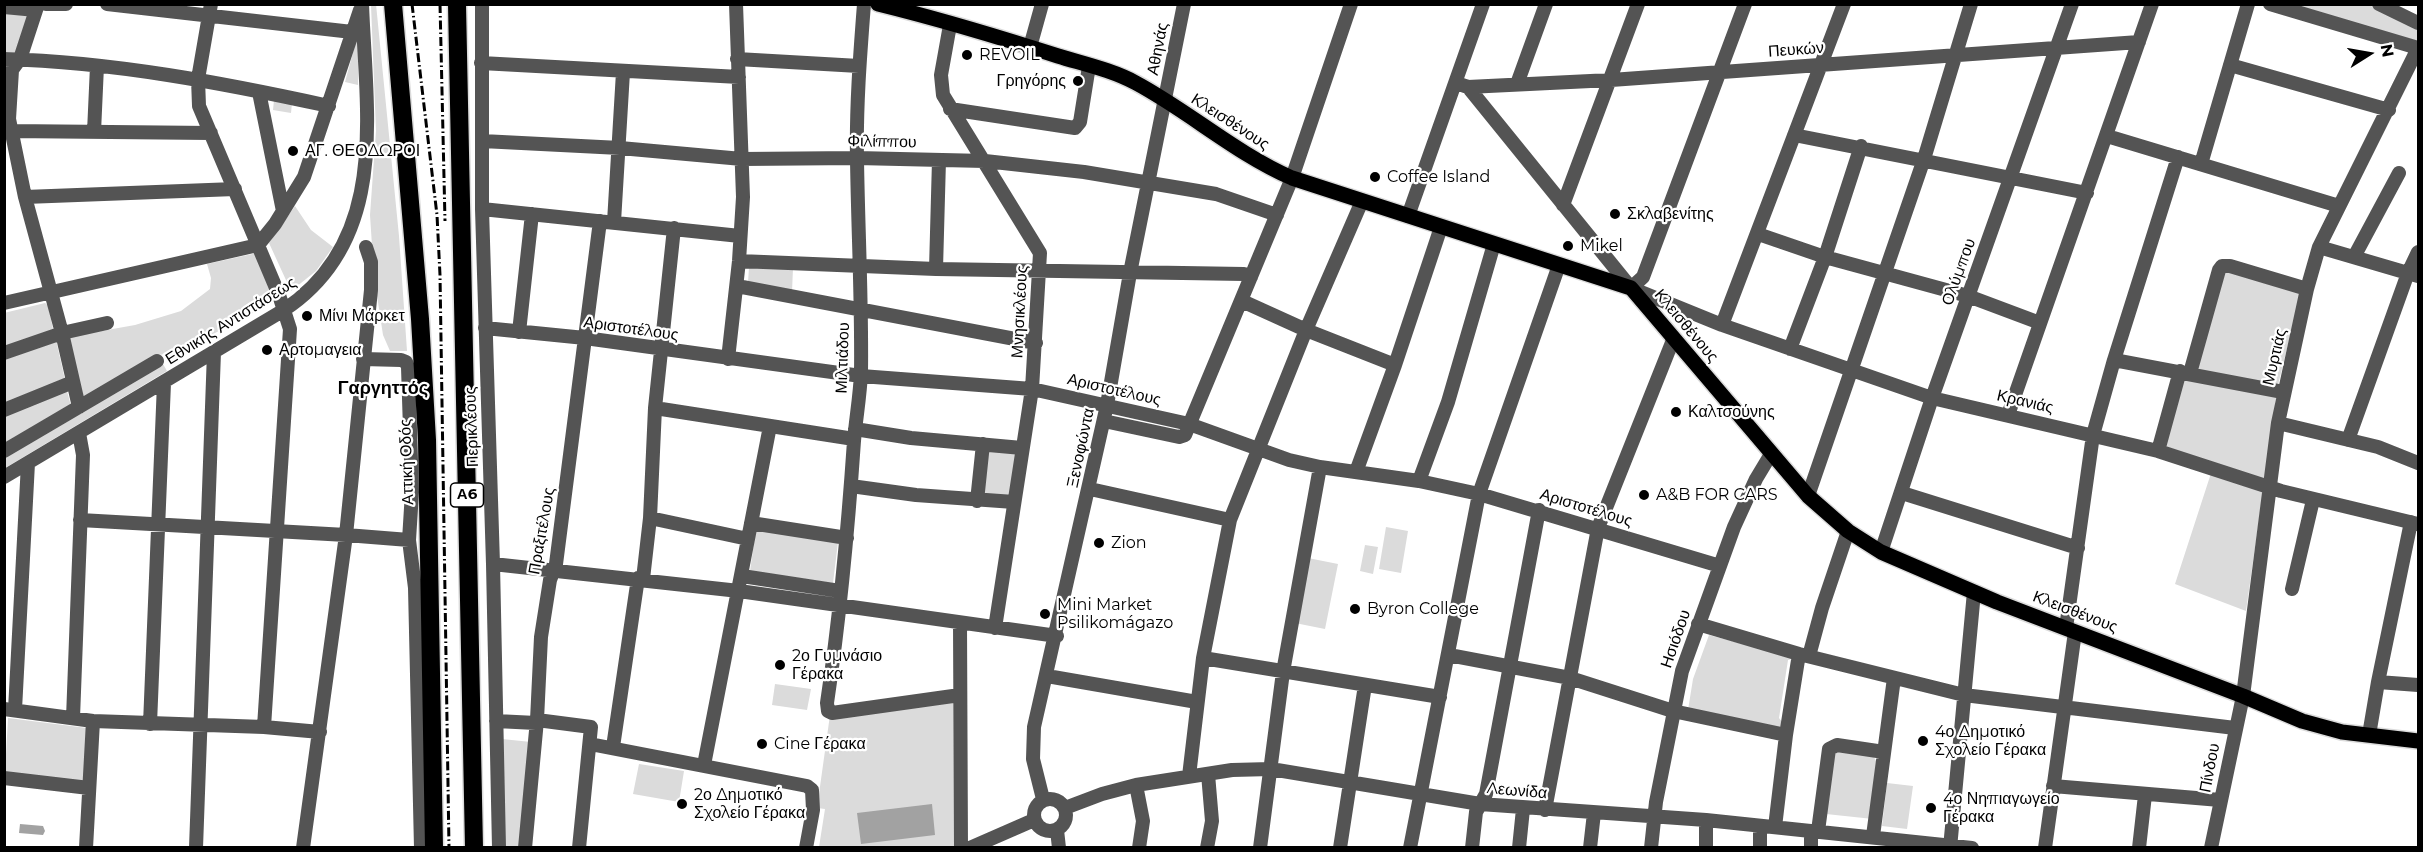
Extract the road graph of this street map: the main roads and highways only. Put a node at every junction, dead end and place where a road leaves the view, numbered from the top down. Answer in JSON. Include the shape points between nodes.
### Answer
{"nodes":[{"id":1,"x":393,"y":4,"type":"edge"},
{"id":2,"x":457,"y":4,"type":"edge"},
{"id":3,"x":878,"y":4,"type":"edge"},
{"id":4,"x":915,"y":9,"type":"edge"},
{"id":5,"x":2418,"y":741,"type":"edge"},
{"id":6,"x":434,"y":848,"type":"edge"},
{"id":7,"x":474,"y":848,"type":"edge"}],
"edges":[{"from":1,"to":6,"type":"highway","name":"Αττική Οδός","number":"Α6","via":[[427,440]]},
{"from":2,"to":7,"type":"highway","number":"Α6"},
{"from":3,"to":4,"type":"main road","name":"Κλεισθένους"},
{"from":4,"to":5,"type":"main road","name":"Κλεισθένους","via":[[950,25],[1132,81],[1263,166],[1292,178],[1631,288],[1808,496],[1848,531],[1881,552],[2318,726]]}]}
